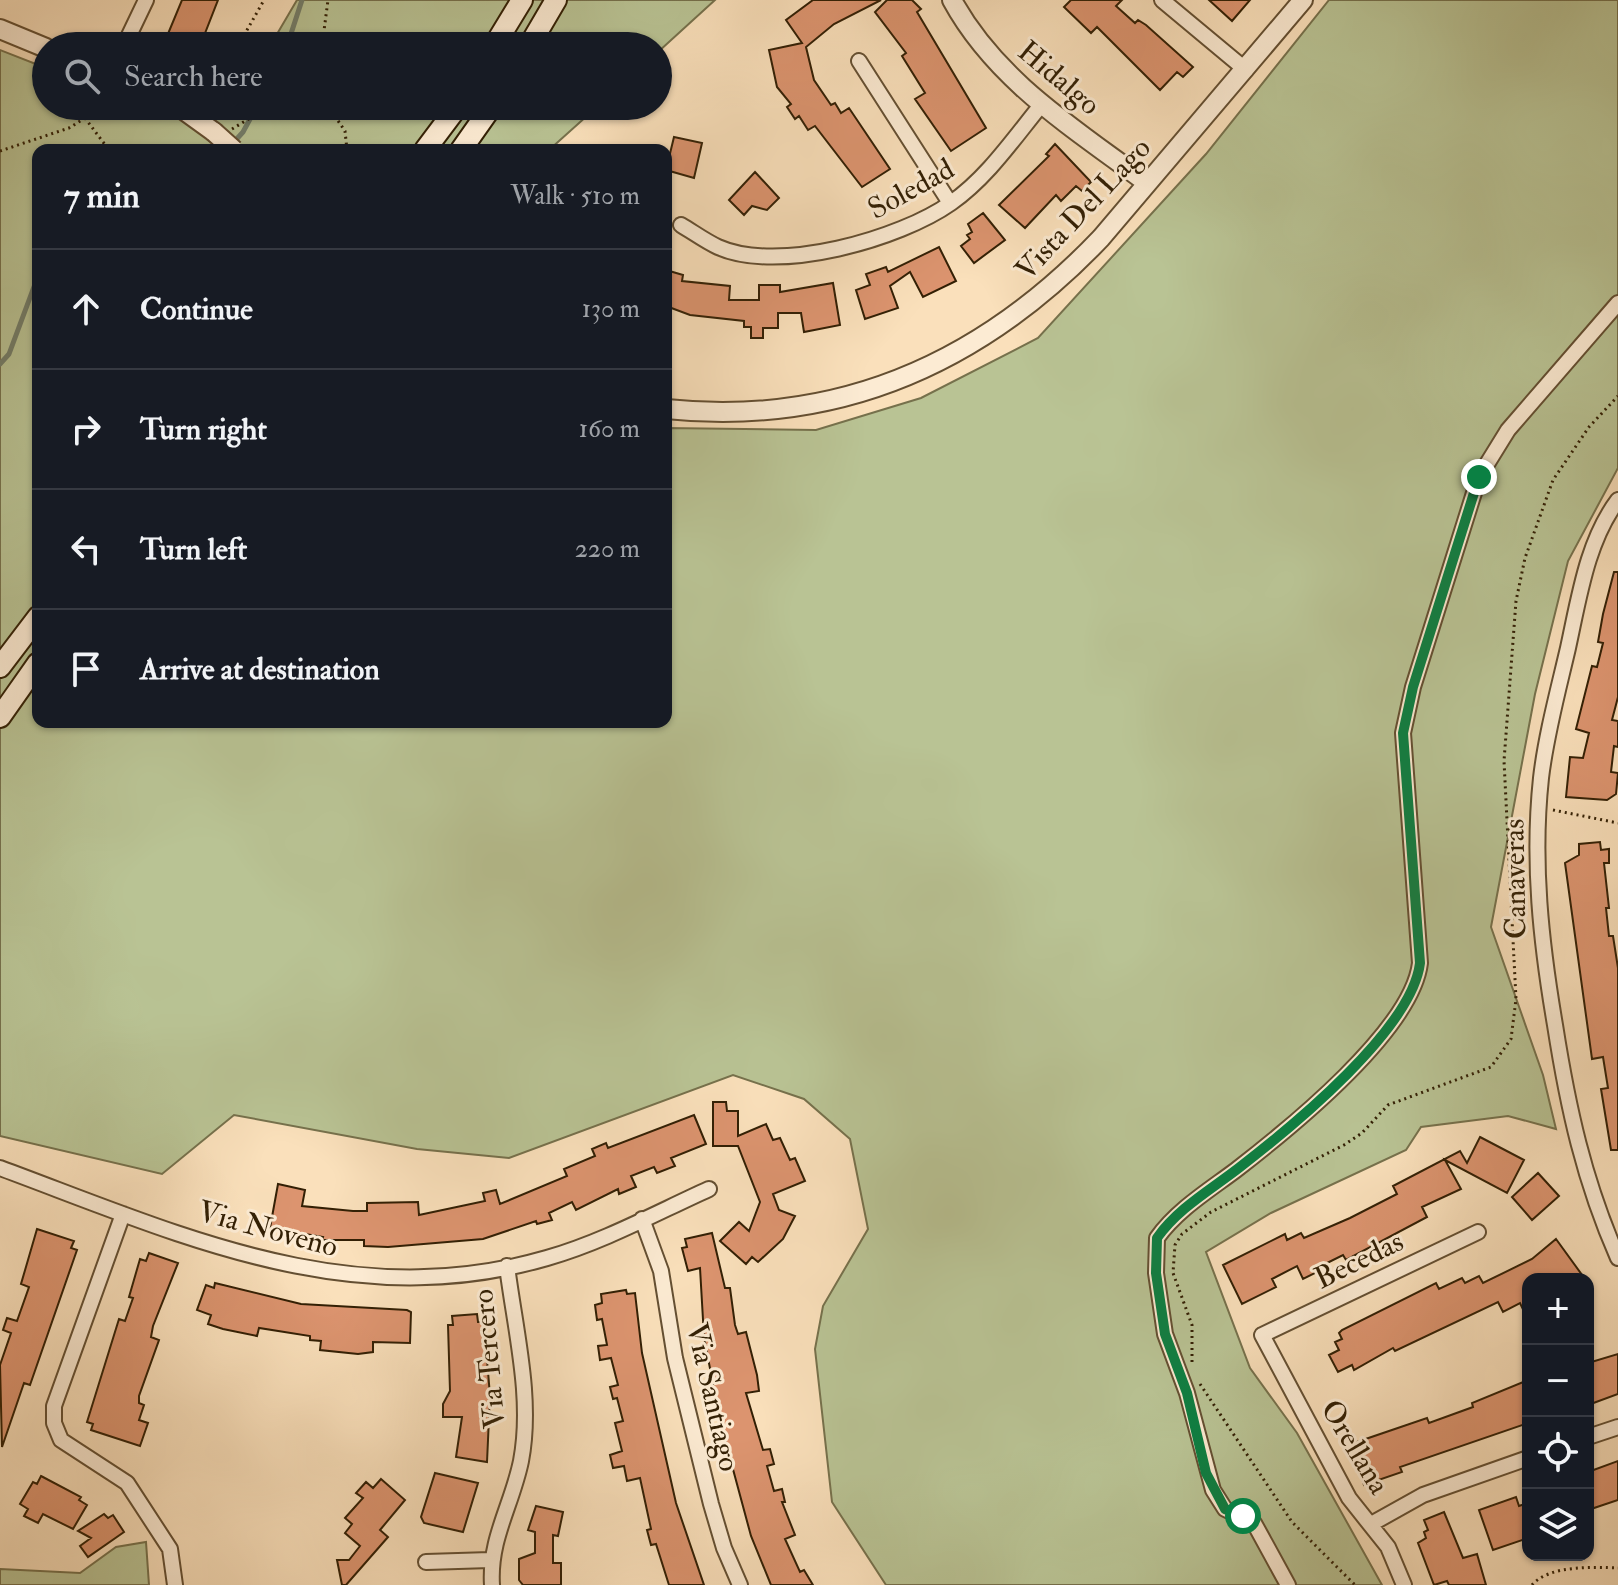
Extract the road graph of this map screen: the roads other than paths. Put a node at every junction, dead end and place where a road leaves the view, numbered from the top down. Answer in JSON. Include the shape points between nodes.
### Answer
{"nodes":[{"id":1,"x":146,"y":0,"type":"edge"},
{"id":2,"x":522,"y":0,"type":"edge"},
{"id":3,"x":556,"y":0,"type":"edge"},
{"id":4,"x":952,"y":0,"type":"edge"},
{"id":5,"x":1162,"y":0,"type":"edge"},
{"id":6,"x":1303,"y":0,"type":"edge"},
{"id":7,"x":0,"y":29,"type":"edge"},
{"id":8,"x":131,"y":32,"type":"edge"},
{"id":9,"x":503,"y":32,"type":"edge"},
{"id":10,"x":537,"y":32,"type":"edge"},
{"id":11,"x":32,"y":42,"type":"edge"},
{"id":12,"x":859,"y":61,"type":"dead end"},
{"id":13,"x":1246,"y":70,"type":"junction"},
{"id":14,"x":1042,"y":104,"type":"junction"},
{"id":15,"x":197,"y":120,"type":"edge"},
{"id":16,"x":448,"y":120,"type":"edge"},
{"id":17,"x":482,"y":120,"type":"edge"},
{"id":18,"x":227,"y":144,"type":"edge"},
{"id":19,"x":430,"y":144,"type":"edge"},
{"id":20,"x":465,"y":144,"type":"edge"},
{"id":21,"x":1147,"y":183,"type":"junction"},
{"id":22,"x":950,"y":203,"type":"junction"},
{"id":23,"x":681,"y":225,"type":"dead end"},
{"id":24,"x":1618,"y":303,"type":"edge"},
{"id":25,"x":672,"y":409,"type":"edge"},
{"id":26,"x":1618,"y":500,"type":"edge"},
{"id":27,"x":32,"y":625,"type":"edge"},
{"id":28,"x":0,"y":667,"type":"edge"},
{"id":29,"x":32,"y":672,"type":"edge"},
{"id":30,"x":0,"y":717,"type":"edge"},
{"id":31,"x":0,"y":1168,"type":"edge"},
{"id":32,"x":709,"y":1189,"type":"dead end"},
{"id":33,"x":123,"y":1214,"type":"junction"},
{"id":34,"x":642,"y":1219,"type":"junction"},
{"id":35,"x":1478,"y":1232,"type":"dead end"},
{"id":36,"x":1618,"y":1258,"type":"edge"},
{"id":37,"x":507,"y":1266,"type":"junction"},
{"id":38,"x":1262,"y":1335,"type":"joint"},
{"id":39,"x":1618,"y":1427,"type":"edge"},
{"id":40,"x":1594,"y":1435,"type":"edge"},
{"id":41,"x":1522,"y":1460,"type":"edge"},
{"id":42,"x":1371,"y":1524,"type":"junction"},
{"id":43,"x":490,"y":1560,"type":"junction"},
{"id":44,"x":426,"y":1562,"type":"dead end"},
{"id":45,"x":175,"y":1585,"type":"edge"},
{"id":46,"x":492,"y":1585,"type":"edge"},
{"id":47,"x":740,"y":1585,"type":"edge"},
{"id":48,"x":1288,"y":1585,"type":"edge"},
{"id":49,"x":1404,"y":1585,"type":"edge"}],
"edges":[{"from":1,"to":8,"type":"street"},
{"from":2,"to":9,"type":"main road"},
{"from":3,"to":10,"type":"main road"},
{"from":4,"to":14,"type":"street","name":"Hidalgo","via":[[990,57]]},
{"from":5,"to":13,"type":"street"},
{"from":6,"to":13,"type":"street","name":"Vista Del Lago"},
{"from":7,"to":11,"type":"street"},
{"from":12,"to":22,"type":"street"},
{"from":13,"to":21,"type":"street","name":"Vista Del Lago"},
{"from":14,"to":21,"type":"street","name":"Hidalgo"},
{"from":14,"to":22,"type":"street","name":"Soledad","via":[[980,178]]},
{"from":15,"to":18,"type":"street","bridge":true},
{"from":16,"to":19,"type":"main road"},
{"from":17,"to":20,"type":"main road"},
{"from":21,"to":25,"type":"street","name":"Vista Del Lago","via":[[1083,257],[1033,304],[934,365],[887,385],[812,404],[746,413]]},
{"from":22,"to":23,"type":"street","name":"Soledad","via":[[865,243],[801,255],[719,248]]},
{"from":24,"to":48,"type":"street","via":[[1508,430],[1479,477],[1413,687],[1403,733],[1418,983],[1377,1042],[1293,1125],[1183,1210],[1157,1238],[1165,1334],[1213,1490],[1225,1509],[1254,1523]]},
{"from":26,"to":36,"type":"street","name":"Canaveras","via":[[1606,516],[1583,581],[1541,776],[1536,852],[1540,937],[1572,1123],[1593,1202]]},
{"from":27,"to":28,"type":"main road"},
{"from":29,"to":30,"type":"main road"},
{"from":31,"to":33,"type":"street","name":"Via Noveno"},
{"from":32,"to":34,"type":"street","name":"Via Noveno"},
{"from":33,"to":37,"type":"street","name":"Via Noveno","via":[[259,1259],[352,1276],[451,1276]]},
{"from":33,"to":45,"type":"street","via":[[54,1406],[54,1423],[61,1440],[127,1483],[170,1549]]},
{"from":34,"to":37,"type":"street","name":"Via Noveno","via":[[546,1258]]},
{"from":34,"to":47,"type":"street","name":"Via Santiago","via":[[661,1271],[675,1358],[711,1504]]},
{"from":35,"to":38,"type":"street","name":"Becedas"},
{"from":37,"to":43,"type":"street","name":"Via Tercero","via":[[525,1424],[520,1463]]},
{"from":38,"to":42,"type":"street","name":"Orellana","via":[[1349,1498]]},
{"from":39,"to":40,"type":"street"},
{"from":41,"to":42,"type":"street","via":[[1423,1495]]},
{"from":42,"to":49,"type":"street","name":"Orellana","via":[[1388,1547]]},
{"from":43,"to":44,"type":"street"},
{"from":43,"to":46,"type":"street","name":"Via Tercero"}]}
